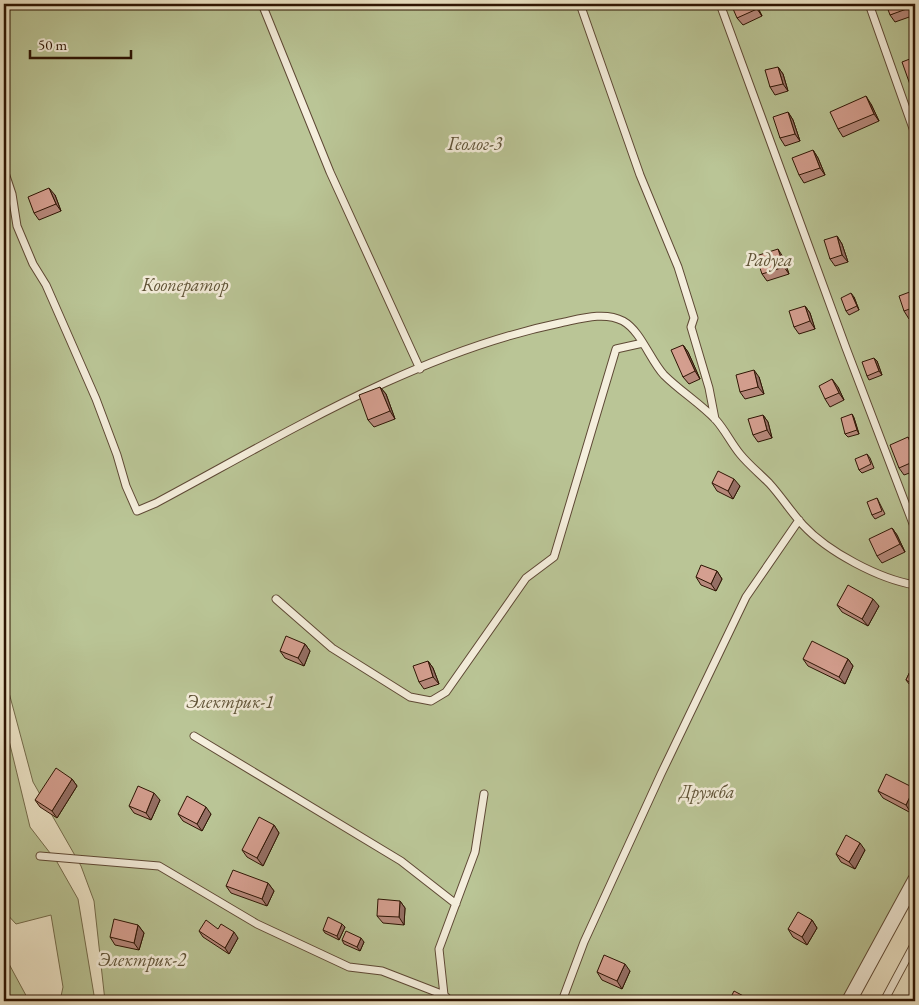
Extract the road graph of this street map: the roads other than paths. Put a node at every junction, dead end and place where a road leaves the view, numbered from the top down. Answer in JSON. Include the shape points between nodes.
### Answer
{"nodes":[{"id":1,"x":262,"y":4,"type":"edge"},
{"id":2,"x":580,"y":4,"type":"edge"},
{"id":3,"x":720,"y":4,"type":"edge"},
{"id":4,"x":870,"y":4,"type":"edge"},
{"id":5,"x":915,"y":134,"type":"edge"},
{"id":6,"x":4,"y":170,"type":"edge"},
{"id":7,"x":642,"y":343,"type":"junction"},
{"id":8,"x":420,"y":369,"type":"junction"},
{"id":9,"x":715,"y":419,"type":"junction"},
{"id":10,"x":799,"y":520,"type":"junction"},
{"id":11,"x":915,"y":528,"type":"edge"},
{"id":12,"x":915,"y":585,"type":"edge"},
{"id":13,"x":276,"y":599,"type":"dead end"},
{"id":14,"x":194,"y":736,"type":"dead end"},
{"id":15,"x":484,"y":794,"type":"dead end"},
{"id":16,"x":40,"y":856,"type":"dead end"},
{"id":17,"x":915,"y":880,"type":"edge"},
{"id":18,"x":456,"y":904,"type":"junction"},
{"id":19,"x":915,"y":943,"type":"edge"},
{"id":20,"x":444,"y":995,"type":"junction"},
{"id":21,"x":450,"y":1001,"type":"edge"},
{"id":22,"x":562,"y":1001,"type":"edge"},
{"id":23,"x":849,"y":1001,"type":"edge"},
{"id":24,"x":884,"y":1001,"type":"edge"}],
"edges":[{"from":1,"to":8,"type":"lane","via":[[330,172]]},
{"from":2,"to":9,"type":"lane","via":[[640,175],[678,267],[694,318],[691,327]]},
{"from":3,"to":11,"type":"lane"},
{"from":4,"to":5,"type":"lane"},
{"from":6,"to":8,"type":"lane","via":[[17,226],[96,399],[137,511],[325,412]]},
{"from":7,"to":8,"type":"lane","via":[[625,322],[610,316],[592,318],[541,328],[472,348]]},
{"from":7,"to":9,"type":"lane","via":[[663,374]]},
{"from":7,"to":13,"type":"lane","via":[[616,349],[554,557],[526,578],[446,692],[431,701],[410,697],[332,648]]},
{"from":9,"to":10,"type":"lane","via":[[741,456],[772,486]]},
{"from":10,"to":12,"type":"lane","via":[[834,551],[872,570]]},
{"from":10,"to":22,"type":"lane","via":[[746,597],[584,942]]},
{"from":14,"to":18,"type":"lane","via":[[401,861]]},
{"from":15,"to":18,"type":"lane","via":[[475,852]]},
{"from":16,"to":20,"type":"lane","via":[[159,866],[257,924],[349,967],[382,971]]},
{"from":17,"to":23,"type":"street"},
{"from":18,"to":20,"type":"lane","via":[[439,948]]},
{"from":19,"to":24,"type":"lane"},
{"from":20,"to":21,"type":"lane"}]}
